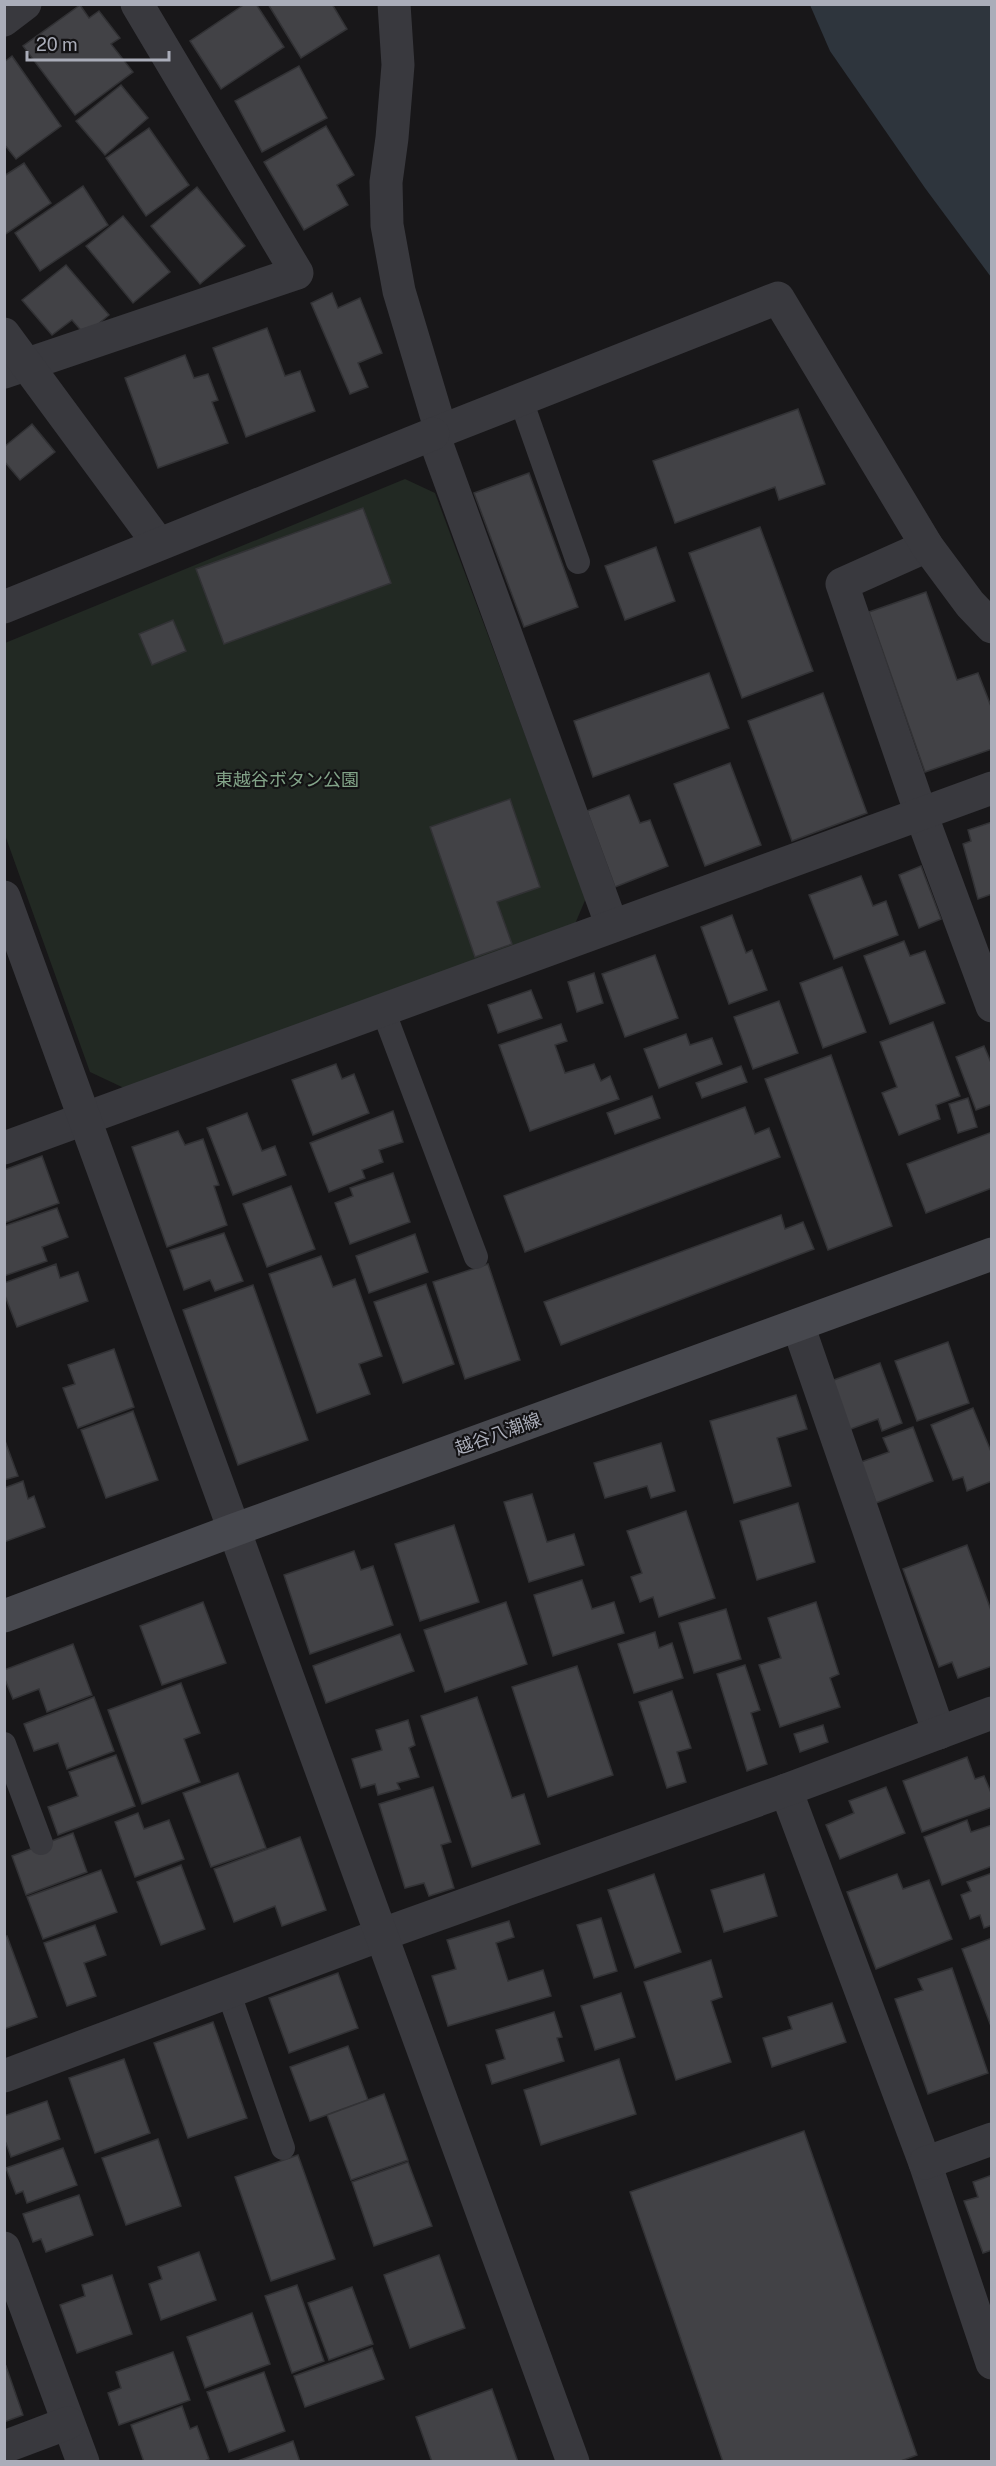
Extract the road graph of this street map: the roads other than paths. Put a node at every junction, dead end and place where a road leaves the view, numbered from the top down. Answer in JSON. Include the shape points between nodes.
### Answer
{"nodes":[{"id":1,"x":25,"y":4,"type":"edge"},
{"id":2,"x":137,"y":4,"type":"edge"},
{"id":3,"x":394,"y":4,"type":"edge"},
{"id":4,"x":4,"y":21,"type":"edge"},
{"id":5,"x":4,"y":334,"type":"edge"},
{"id":6,"x":16,"y":368,"type":"edge"},
{"id":7,"x":521,"y":400,"type":"junction"},
{"id":8,"x":437,"y":432,"type":"junction"},
{"id":9,"x":158,"y":543,"type":"junction"},
{"id":10,"x":927,"y":546,"type":"junction"},
{"id":11,"x":578,"y":562,"type":"dead end"},
{"id":12,"x":4,"y":607,"type":"edge"},
{"id":13,"x":992,"y":627,"type":"edge"},
{"id":14,"x":992,"y":788,"type":"edge"},
{"id":15,"x":921,"y":813,"type":"junction"},
{"id":16,"x":4,"y":897,"type":"edge"},
{"id":17,"x":612,"y":926,"type":"junction"},
{"id":18,"x":992,"y":1006,"type":"edge"},
{"id":19,"x":383,"y":1010,"type":"junction"},
{"id":20,"x":85,"y":1119,"type":"junction"},
{"id":21,"x":4,"y":1148,"type":"edge"},
{"id":22,"x":992,"y":1254,"type":"edge"},
{"id":23,"x":476,"y":1257,"type":"dead end"},
{"id":24,"x":798,"y":1325,"type":"junction"},
{"id":25,"x":234,"y":1530,"type":"junction"},
{"id":26,"x":4,"y":1616,"type":"edge"},
{"id":27,"x":992,"y":1713,"type":"edge"},
{"id":28,"x":939,"y":1733,"type":"junction"},
{"id":29,"x":4,"y":1744,"type":"edge"},
{"id":30,"x":786,"y":1790,"type":"junction"},
{"id":31,"x":41,"y":1843,"type":"dead end"},
{"id":32,"x":382,"y":1934,"type":"junction"},
{"id":33,"x":229,"y":1994,"type":"junction"},
{"id":34,"x":4,"y":2076,"type":"edge"},
{"id":35,"x":992,"y":2139,"type":"edge"},
{"id":36,"x":283,"y":2148,"type":"dead end"},
{"id":37,"x":925,"y":2163,"type":"junction"},
{"id":38,"x":4,"y":2248,"type":"edge"},
{"id":39,"x":992,"y":2363,"type":"edge"},
{"id":40,"x":68,"y":2423,"type":"junction"},
{"id":41,"x":4,"y":2447,"type":"edge"},
{"id":42,"x":82,"y":2462,"type":"edge"},
{"id":43,"x":573,"y":2462,"type":"edge"}],
"edges":[{"from":1,"to":4,"type":"street"},
{"from":2,"to":6,"type":"street","via":[[297,273]]},
{"from":3,"to":8,"type":"street","via":[[398,65],[386,182],[387,225],[399,291]]},
{"from":5,"to":6,"type":"street"},
{"from":6,"to":9,"type":"street"},
{"from":7,"to":8,"type":"street"},
{"from":7,"to":10,"type":"street","via":[[778,298]]},
{"from":7,"to":11,"type":"lane"},
{"from":8,"to":9,"type":"street"},
{"from":8,"to":17,"type":"street"},
{"from":9,"to":12,"type":"street"},
{"from":10,"to":13,"type":"street"},
{"from":10,"to":15,"type":"street","via":[[842,584]]},
{"from":14,"to":15,"type":"street"},
{"from":15,"to":17,"type":"street"},
{"from":15,"to":18,"type":"street"},
{"from":16,"to":20,"type":"street"},
{"from":17,"to":19,"type":"street"},
{"from":19,"to":20,"type":"street"},
{"from":19,"to":23,"type":"lane"},
{"from":20,"to":21,"type":"street"},
{"from":20,"to":25,"type":"street"},
{"from":22,"to":24,"type":"main road","name":"越谷八潮線"},
{"from":24,"to":25,"type":"main road","name":"越谷八潮線"},
{"from":24,"to":28,"type":"street"},
{"from":25,"to":26,"type":"main road","name":"越谷八潮線"},
{"from":25,"to":32,"type":"street"},
{"from":27,"to":28,"type":"street"},
{"from":28,"to":30,"type":"street"},
{"from":29,"to":31,"type":"lane"},
{"from":30,"to":32,"type":"street"},
{"from":30,"to":37,"type":"street"},
{"from":32,"to":33,"type":"street"},
{"from":32,"to":43,"type":"street"},
{"from":33,"to":34,"type":"street"},
{"from":33,"to":36,"type":"lane"},
{"from":35,"to":37,"type":"street"},
{"from":37,"to":39,"type":"street"},
{"from":38,"to":40,"type":"street"},
{"from":40,"to":41,"type":"street"},
{"from":40,"to":42,"type":"street"}]}
